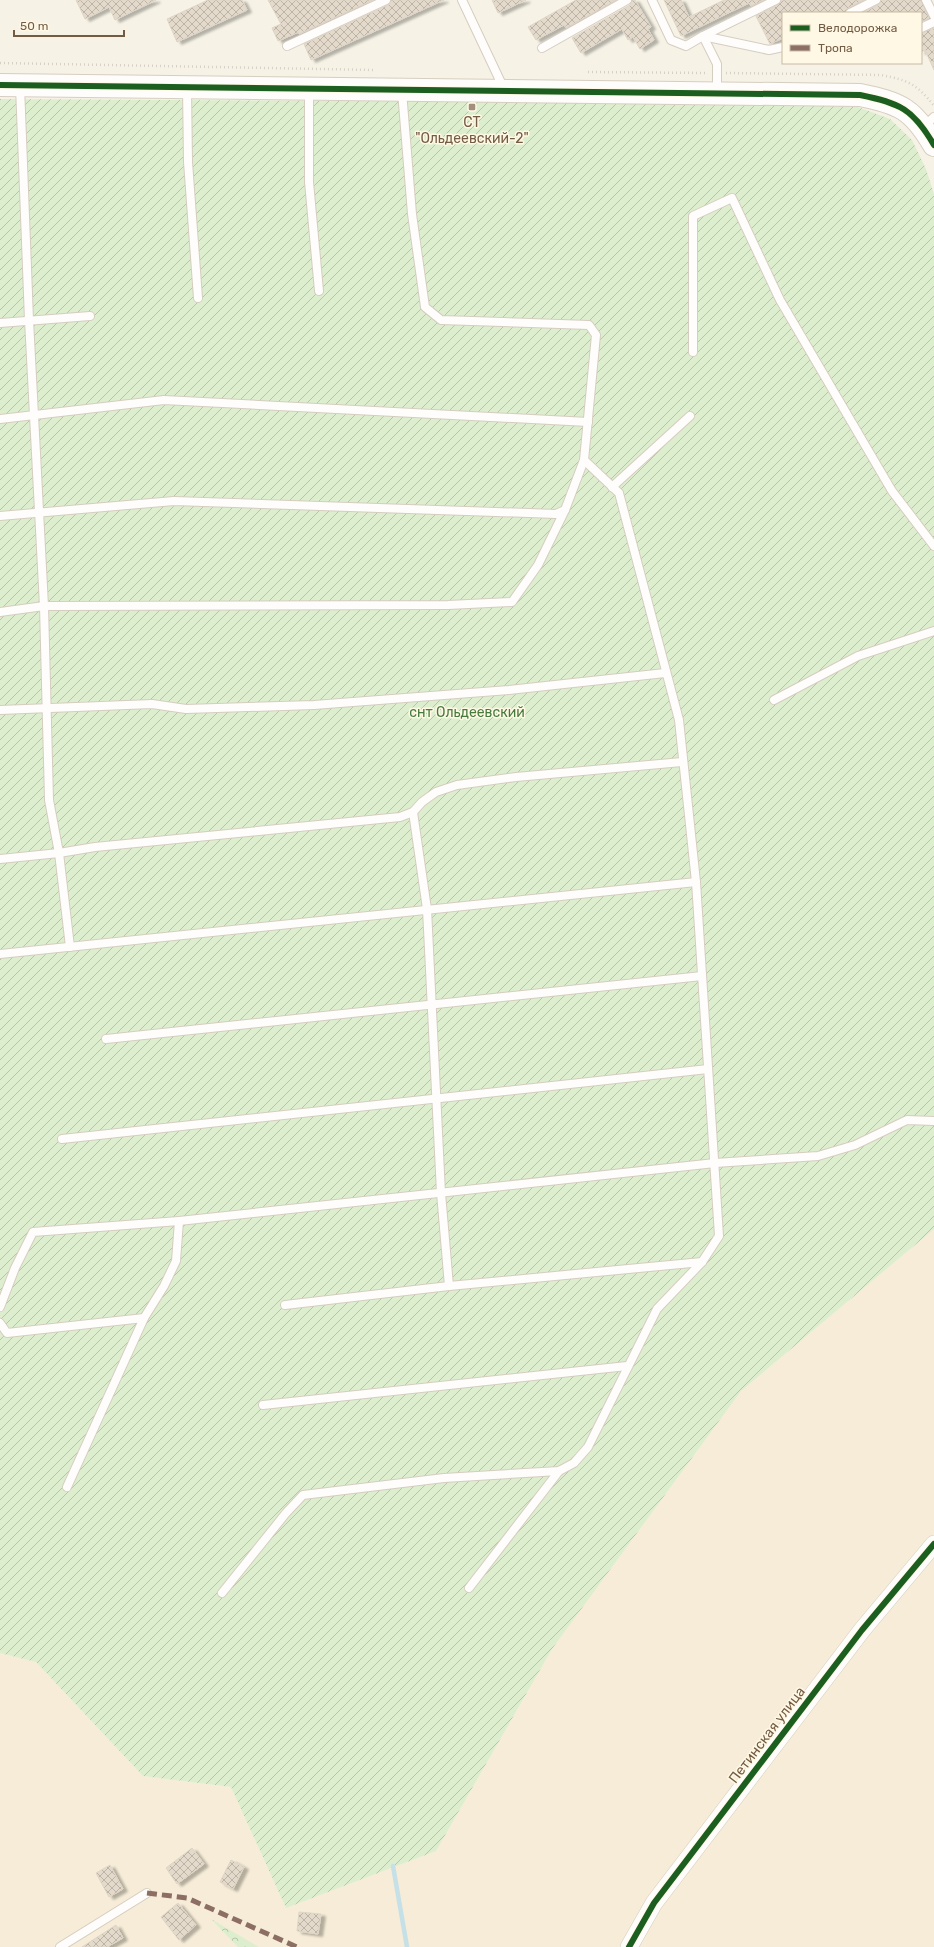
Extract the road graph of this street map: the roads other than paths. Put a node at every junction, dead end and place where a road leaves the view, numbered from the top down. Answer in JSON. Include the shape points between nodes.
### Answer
{"nodes":[{"id":1,"x":386,"y":0,"type":"edge"},
{"id":2,"x":627,"y":0,"type":"edge"},
{"id":3,"x":652,"y":0,"type":"edge"},
{"id":4,"x":776,"y":0,"type":"edge"},
{"id":5,"x":876,"y":0,"type":"edge"},
{"id":6,"x":926,"y":0,"type":"edge"},
{"id":7,"x":461,"y":1,"type":"edge"},
{"id":8,"x":852,"y":12,"type":"edge"},
{"id":9,"x":934,"y":16,"type":"edge"},
{"id":10,"x":934,"y":22,"type":"edge"},
{"id":11,"x":922,"y":28,"type":"edge"},
{"id":12,"x":703,"y":36,"type":"junction"},
{"id":13,"x":287,"y":46,"type":"dead end"},
{"id":14,"x":782,"y":47,"type":"edge"},
{"id":15,"x":542,"y":48,"type":"dead end"},
{"id":16,"x":10,"y":85,"type":"edge"},
{"id":17,"x":187,"y":87,"type":"junction"},
{"id":18,"x":309,"y":89,"type":"junction"},
{"id":19,"x":402,"y":90,"type":"junction"},
{"id":20,"x":505,"y":92,"type":"junction"},
{"id":21,"x":717,"y":94,"type":"junction"},
{"id":22,"x":930,"y":129,"type":"edge"},
{"id":23,"x":319,"y":291,"type":"dead end"},
{"id":24,"x":198,"y":298,"type":"dead end"},
{"id":25,"x":90,"y":316,"type":"dead end"},
{"id":26,"x":29,"y":320,"type":"junction"},
{"id":27,"x":0,"y":323,"type":"edge"},
{"id":28,"x":693,"y":352,"type":"dead end"},
{"id":29,"x":35,"y":415,"type":"junction"},
{"id":30,"x":690,"y":416,"type":"dead end"},
{"id":31,"x":0,"y":419,"type":"edge"},
{"id":32,"x":588,"y":422,"type":"junction"},
{"id":33,"x":584,"y":460,"type":"junction"},
{"id":34,"x":612,"y":487,"type":"junction"},
{"id":35,"x":565,"y":510,"type":"junction"},
{"id":36,"x":39,"y":511,"type":"junction"},
{"id":37,"x":0,"y":516,"type":"edge"},
{"id":38,"x":934,"y":546,"type":"edge"},
{"id":39,"x":44,"y":606,"type":"junction"},
{"id":40,"x":0,"y":612,"type":"edge"},
{"id":41,"x":934,"y":630,"type":"edge"},
{"id":42,"x":665,"y":673,"type":"junction"},
{"id":43,"x":774,"y":700,"type":"dead end"},
{"id":44,"x":46,"y":707,"type":"junction"},
{"id":45,"x":0,"y":710,"type":"edge"},
{"id":46,"x":682,"y":762,"type":"junction"},
{"id":47,"x":413,"y":812,"type":"junction"},
{"id":48,"x":59,"y":854,"type":"junction"},
{"id":49,"x":0,"y":859,"type":"edge"},
{"id":50,"x":696,"y":882,"type":"junction"},
{"id":51,"x":427,"y":909,"type":"junction"},
{"id":52,"x":70,"y":946,"type":"junction"},
{"id":53,"x":0,"y":954,"type":"edge"},
{"id":54,"x":702,"y":976,"type":"junction"},
{"id":55,"x":432,"y":1005,"type":"junction"},
{"id":56,"x":106,"y":1039,"type":"dead end"},
{"id":57,"x":708,"y":1069,"type":"junction"},
{"id":58,"x":437,"y":1100,"type":"junction"},
{"id":59,"x":934,"y":1120,"type":"edge"},
{"id":60,"x":62,"y":1139,"type":"dead end"},
{"id":61,"x":715,"y":1163,"type":"junction"},
{"id":62,"x":441,"y":1193,"type":"junction"},
{"id":63,"x":179,"y":1221,"type":"junction"},
{"id":64,"x":702,"y":1262,"type":"junction"},
{"id":65,"x":449,"y":1286,"type":"junction"},
{"id":66,"x":285,"y":1305,"type":"dead end"},
{"id":67,"x":0,"y":1307,"type":"edge"},
{"id":68,"x":144,"y":1318,"type":"junction"},
{"id":69,"x":0,"y":1323,"type":"edge"},
{"id":70,"x":628,"y":1366,"type":"junction"},
{"id":71,"x":263,"y":1405,"type":"dead end"},
{"id":72,"x":559,"y":1471,"type":"junction"},
{"id":73,"x":67,"y":1487,"type":"dead end"},
{"id":74,"x":934,"y":1544,"type":"edge"},
{"id":75,"x":469,"y":1588,"type":"dead end"},
{"id":76,"x":222,"y":1593,"type":"dead end"},
{"id":77,"x":147,"y":1893,"type":"dead end"},
{"id":78,"x":60,"y":1947,"type":"edge"},
{"id":79,"x":629,"y":1947,"type":"edge"}],
"edges":[{"from":1,"to":13,"type":"lane"},
{"from":2,"to":15,"type":"lane"},
{"from":3,"to":12,"type":"lane","via":[[672,40],[686,46]]},
{"from":4,"to":12,"type":"lane"},
{"from":5,"to":8,"type":"lane"},
{"from":6,"to":9,"type":"lane"},
{"from":7,"to":20,"type":"lane"},
{"from":10,"to":11,"type":"lane"},
{"from":12,"to":14,"type":"lane","via":[[769,50]]},
{"from":12,"to":21,"type":"lane","via":[[716,64]]},
{"from":16,"to":17,"type":"street"},
{"from":16,"to":26,"type":"lane"},
{"from":17,"to":18,"type":"street"},
{"from":17,"to":24,"type":"lane","via":[[188,162]]},
{"from":18,"to":19,"type":"street"},
{"from":18,"to":23,"type":"lane","via":[[309,182]]},
{"from":19,"to":20,"type":"street"},
{"from":19,"to":32,"type":"lane","via":[[412,214],[425,307],[441,320],[589,325],[596,335]]},
{"from":20,"to":21,"type":"street"},
{"from":21,"to":22,"type":"street","via":[[860,95],[888,101],[904,109]]},
{"from":25,"to":26,"type":"lane"},
{"from":26,"to":27,"type":"lane"},
{"from":26,"to":29,"type":"lane"},
{"from":28,"to":38,"type":"lane","via":[[693,216],[732,198],[780,300],[892,491]]},
{"from":29,"to":31,"type":"lane"},
{"from":29,"to":32,"type":"lane","via":[[164,400]]},
{"from":29,"to":36,"type":"lane"},
{"from":30,"to":34,"type":"lane"},
{"from":32,"to":33,"type":"lane"},
{"from":33,"to":34,"type":"lane"},
{"from":33,"to":35,"type":"lane"},
{"from":34,"to":42,"type":"lane","via":[[619,494]]},
{"from":35,"to":36,"type":"lane","via":[[556,514],[174,501]]},
{"from":35,"to":39,"type":"lane","via":[[538,565],[512,602],[448,605]]},
{"from":36,"to":37,"type":"lane"},
{"from":36,"to":39,"type":"lane"},
{"from":39,"to":40,"type":"lane"},
{"from":39,"to":44,"type":"lane"},
{"from":41,"to":43,"type":"lane","via":[[858,656]]},
{"from":42,"to":44,"type":"lane","via":[[509,690],[314,705],[186,709],[152,704]]},
{"from":42,"to":46,"type":"lane","via":[[679,720]]},
{"from":44,"to":45,"type":"lane"},
{"from":44,"to":48,"type":"lane","via":[[48,800]]},
{"from":46,"to":47,"type":"lane","via":[[457,785],[436,792]]},
{"from":46,"to":50,"type":"lane"},
{"from":47,"to":48,"type":"lane","via":[[400,817],[95,847]]},
{"from":47,"to":51,"type":"lane"},
{"from":48,"to":49,"type":"lane"},
{"from":48,"to":52,"type":"lane"},
{"from":50,"to":51,"type":"lane"},
{"from":50,"to":54,"type":"lane"},
{"from":51,"to":52,"type":"lane"},
{"from":51,"to":55,"type":"lane"},
{"from":52,"to":53,"type":"lane"},
{"from":54,"to":55,"type":"lane"},
{"from":54,"to":57,"type":"lane"},
{"from":55,"to":56,"type":"lane"},
{"from":55,"to":58,"type":"lane"},
{"from":57,"to":58,"type":"lane"},
{"from":57,"to":61,"type":"lane"},
{"from":58,"to":60,"type":"lane","via":[[249,1117]]},
{"from":58,"to":62,"type":"lane"},
{"from":59,"to":61,"type":"lane","via":[[907,1120],[855,1145],[818,1156]]},
{"from":61,"to":62,"type":"lane"},
{"from":61,"to":64,"type":"lane","via":[[718,1236]]},
{"from":62,"to":63,"type":"lane"},
{"from":62,"to":65,"type":"lane"},
{"from":63,"to":67,"type":"lane","via":[[33,1232],[14,1268]]},
{"from":63,"to":68,"type":"lane","via":[[176,1261]]},
{"from":64,"to":65,"type":"lane"},
{"from":64,"to":70,"type":"lane","via":[[657,1309]]},
{"from":65,"to":66,"type":"lane"},
{"from":68,"to":69,"type":"lane","via":[[7,1333]]},
{"from":68,"to":73,"type":"lane"},
{"from":70,"to":71,"type":"lane"},
{"from":70,"to":72,"type":"lane","via":[[588,1447],[574,1463]]},
{"from":72,"to":75,"type":"lane"},
{"from":72,"to":76,"type":"lane","via":[[444,1478],[303,1495]]},
{"from":74,"to":79,"type":"street","name":"Петинская улица","via":[[862,1630],[659,1897]]},
{"from":77,"to":78,"type":"lane"}]}
